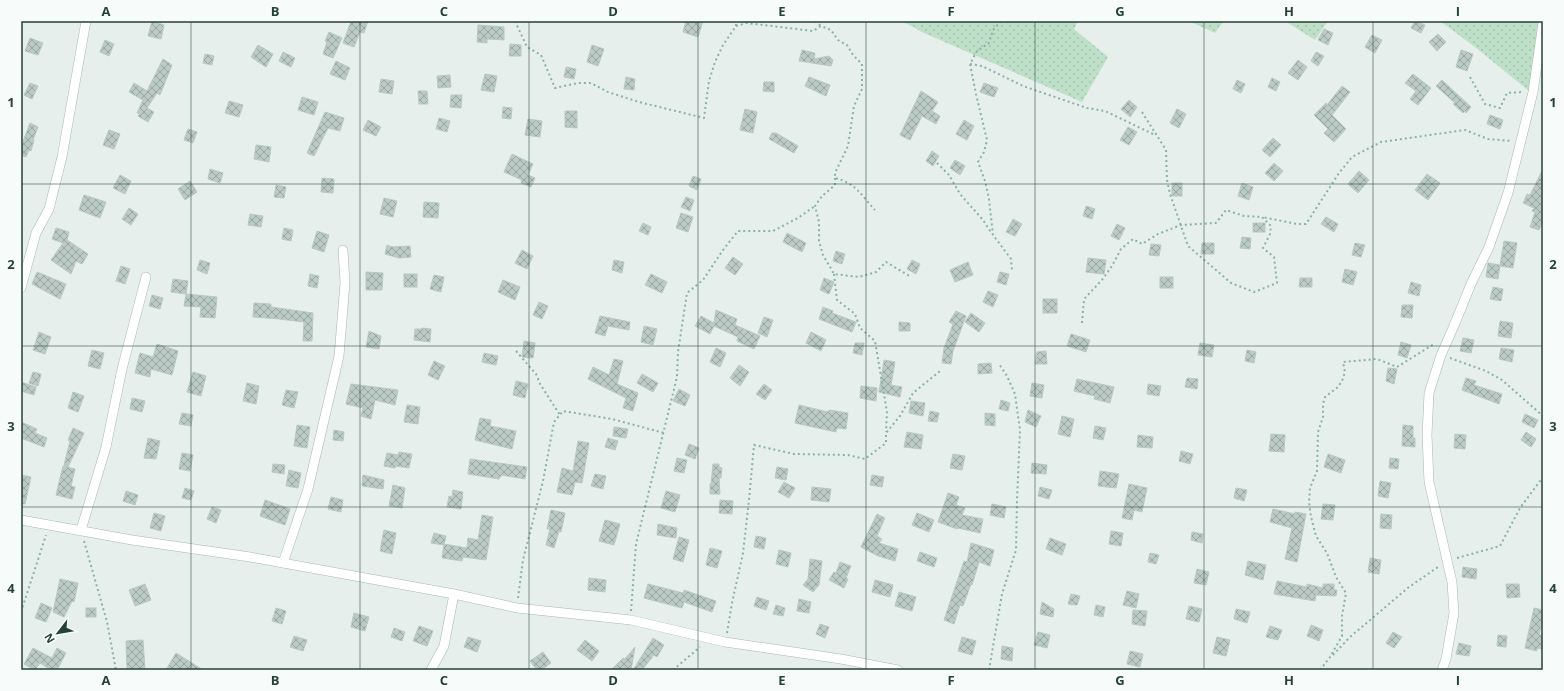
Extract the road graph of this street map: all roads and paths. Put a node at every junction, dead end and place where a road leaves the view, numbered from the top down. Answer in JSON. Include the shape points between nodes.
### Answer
{"nodes":[{"id":1,"x":86,"y":21,"type":"edge"},
{"id":2,"x":516,"y":21,"type":"edge"},
{"id":3,"x":736,"y":21,"type":"edge"},
{"id":4,"x":816,"y":21,"type":"edge"},
{"id":5,"x":1001,"y":21,"type":"edge"},
{"id":6,"x":1543,"y":23,"type":"edge"},
{"id":7,"x":736,"y":26,"type":"junction"},
{"id":8,"x":821,"y":26,"type":"junction"},
{"id":9,"x":970,"y":64,"type":"junction"},
{"id":10,"x":1470,"y":77,"type":"dead end"},
{"id":11,"x":1533,"y":92,"type":"junction"},
{"id":12,"x":1142,"y":112,"type":"dead end"},
{"id":13,"x":1156,"y":135,"type":"junction"},
{"id":14,"x":1522,"y":142,"type":"junction"},
{"id":15,"x":937,"y":163,"type":"dead end"},
{"id":16,"x":835,"y":178,"type":"junction"},
{"id":17,"x":815,"y":206,"type":"junction"},
{"id":18,"x":875,"y":210,"type":"dead end"},
{"id":19,"x":1262,"y":218,"type":"junction"},
{"id":20,"x":1181,"y":225,"type":"junction"},
{"id":21,"x":993,"y":235,"type":"junction"},
{"id":22,"x":343,"y":250,"type":"dead end"},
{"id":23,"x":1012,"y":271,"type":"dead end"},
{"id":24,"x":834,"y":274,"type":"junction"},
{"id":25,"x":146,"y":277,"type":"dead end"},
{"id":26,"x":911,"y":277,"type":"dead end"},
{"id":27,"x":21,"y":288,"type":"edge"},
{"id":28,"x":1082,"y":323,"type":"dead end"},
{"id":29,"x":1436,"y":343,"type":"dead end"},
{"id":30,"x":516,"y":351,"type":"dead end"},
{"id":31,"x":1441,"y":355,"type":"junction"},
{"id":32,"x":999,"y":364,"type":"dead end"},
{"id":33,"x":940,"y":371,"type":"dead end"},
{"id":34,"x":560,"y":415,"type":"junction"},
{"id":35,"x":1543,"y":416,"type":"edge"},
{"id":36,"x":886,"y":433,"type":"junction"},
{"id":37,"x":664,"y":434,"type":"junction"},
{"id":38,"x":21,"y":520,"type":"edge"},
{"id":39,"x":49,"y":524,"type":"junction"},
{"id":40,"x":81,"y":530,"type":"junction"},
{"id":41,"x":283,"y":563,"type":"junction"},
{"id":42,"x":454,"y":594,"type":"junction"},
{"id":43,"x":517,"y":608,"type":"junction"},
{"id":44,"x":21,"y":612,"type":"edge"},
{"id":45,"x":631,"y":620,"type":"junction"},
{"id":46,"x":714,"y":639,"type":"junction"},
{"id":47,"x":725,"y":642,"type":"junction"},
{"id":48,"x":116,"y":670,"type":"edge"},
{"id":49,"x":431,"y":670,"type":"edge"},
{"id":50,"x":673,"y":670,"type":"edge"},
{"id":51,"x":898,"y":670,"type":"edge"},
{"id":52,"x":989,"y":670,"type":"edge"},
{"id":53,"x":1320,"y":670,"type":"edge"},
{"id":54,"x":1442,"y":670,"type":"edge"}],
"edges":[{"from":1,"to":27,"type":"street","via":[[62,157],[48,209],[36,234]]},
{"from":2,"to":7,"type":"path","via":[[527,48],[541,55],[555,88],[591,82],[608,92],[639,102],[704,118],[709,81],[715,62]]},
{"from":3,"to":7,"type":"path"},
{"from":4,"to":8,"type":"path"},
{"from":5,"to":9,"type":"path","via":[[993,30],[989,44],[977,51]]},
{"from":6,"to":11,"type":"street"},
{"from":7,"to":8,"type":"path","via":[[747,23],[813,31]]},
{"from":8,"to":16,"type":"path","via":[[831,30],[862,64],[862,88],[854,106],[848,146]]},
{"from":9,"to":13,"type":"path","via":[[982,66],[1023,86],[1087,108],[1105,111]]},
{"from":9,"to":21,"type":"path","via":[[987,140],[978,162],[989,199]]},
{"from":10,"to":11,"type":"path","via":[[1485,104],[1500,108],[1507,94]]},
{"from":11,"to":14,"type":"street"},
{"from":12,"to":13,"type":"path"},
{"from":13,"to":20,"type":"path","via":[[1166,150],[1167,180]]},
{"from":14,"to":19,"type":"path","via":[[1488,139],[1466,130],[1381,142],[1352,157],[1306,224]]},
{"from":14,"to":31,"type":"street","via":[[1489,247],[1470,284]]},
{"from":15,"to":21,"type":"path","via":[[949,175],[960,194]]},
{"from":16,"to":17,"type":"path","via":[[835,185]]},
{"from":16,"to":18,"type":"path","via":[[858,190]]},
{"from":17,"to":24,"type":"path","via":[[819,222],[819,241],[823,255]]},
{"from":17,"to":37,"type":"path","via":[[773,231],[738,231],[703,280],[688,293],[678,352],[677,378]]},
{"from":19,"to":20,"type":"path","via":[[1226,210],[1216,223]]},
{"from":19,"to":20,"type":"path","via":[[1271,226],[1263,248],[1274,257],[1277,283],[1254,292],[1231,283],[1206,263],[1188,246]]},
{"from":20,"to":28,"type":"path","via":[[1142,244],[1133,239],[1121,249],[1102,280],[1084,299]]},
{"from":21,"to":23,"type":"path","via":[[1011,259]]},
{"from":22,"to":41,"type":"street","via":[[345,283],[339,356],[308,489]]},
{"from":24,"to":26,"type":"path","via":[[858,277],[876,272],[886,262]]},
{"from":24,"to":36,"type":"path","via":[[837,300],[855,314],[860,328],[875,341],[888,412]]},
{"from":25,"to":40,"type":"street","via":[[122,369],[106,447]]},
{"from":29,"to":53,"type":"path","via":[[1396,367],[1377,359],[1343,362],[1345,372],[1342,381],[1325,397],[1318,432],[1318,471],[1310,488],[1309,502],[1316,536],[1346,594],[1342,636]]},
{"from":30,"to":34,"type":"path","via":[[536,374]]},
{"from":31,"to":35,"type":"path","via":[[1486,371],[1502,380]]},
{"from":31,"to":54,"type":"street","via":[[1429,393],[1428,482],[1452,582],[1454,613]]},
{"from":32,"to":52,"type":"path","via":[[1015,394],[1020,430],[1016,550],[1002,594]]},
{"from":33,"to":36,"type":"path","via":[[914,393]]},
{"from":34,"to":37,"type":"path","via":[[563,411],[612,419]]},
{"from":34,"to":43,"type":"path","via":[[554,422],[543,481],[523,560]]},
{"from":36,"to":47,"type":"path","via":[[886,443],[865,459],[848,455],[794,454],[754,445],[743,554]]},
{"from":37,"to":45,"type":"path","via":[[636,544]]},
{"from":38,"to":39,"type":"street"},
{"from":39,"to":40,"type":"street"},
{"from":39,"to":44,"type":"path"},
{"from":40,"to":41,"type":"street"},
{"from":40,"to":48,"type":"path","via":[[107,622]]},
{"from":41,"to":42,"type":"street"},
{"from":42,"to":43,"type":"street"},
{"from":42,"to":49,"type":"street","via":[[444,646]]},
{"from":43,"to":45,"type":"street"},
{"from":45,"to":46,"type":"street"},
{"from":46,"to":47,"type":"street"},
{"from":46,"to":50,"type":"path","via":[[698,648]]},
{"from":47,"to":51,"type":"street"}]}
